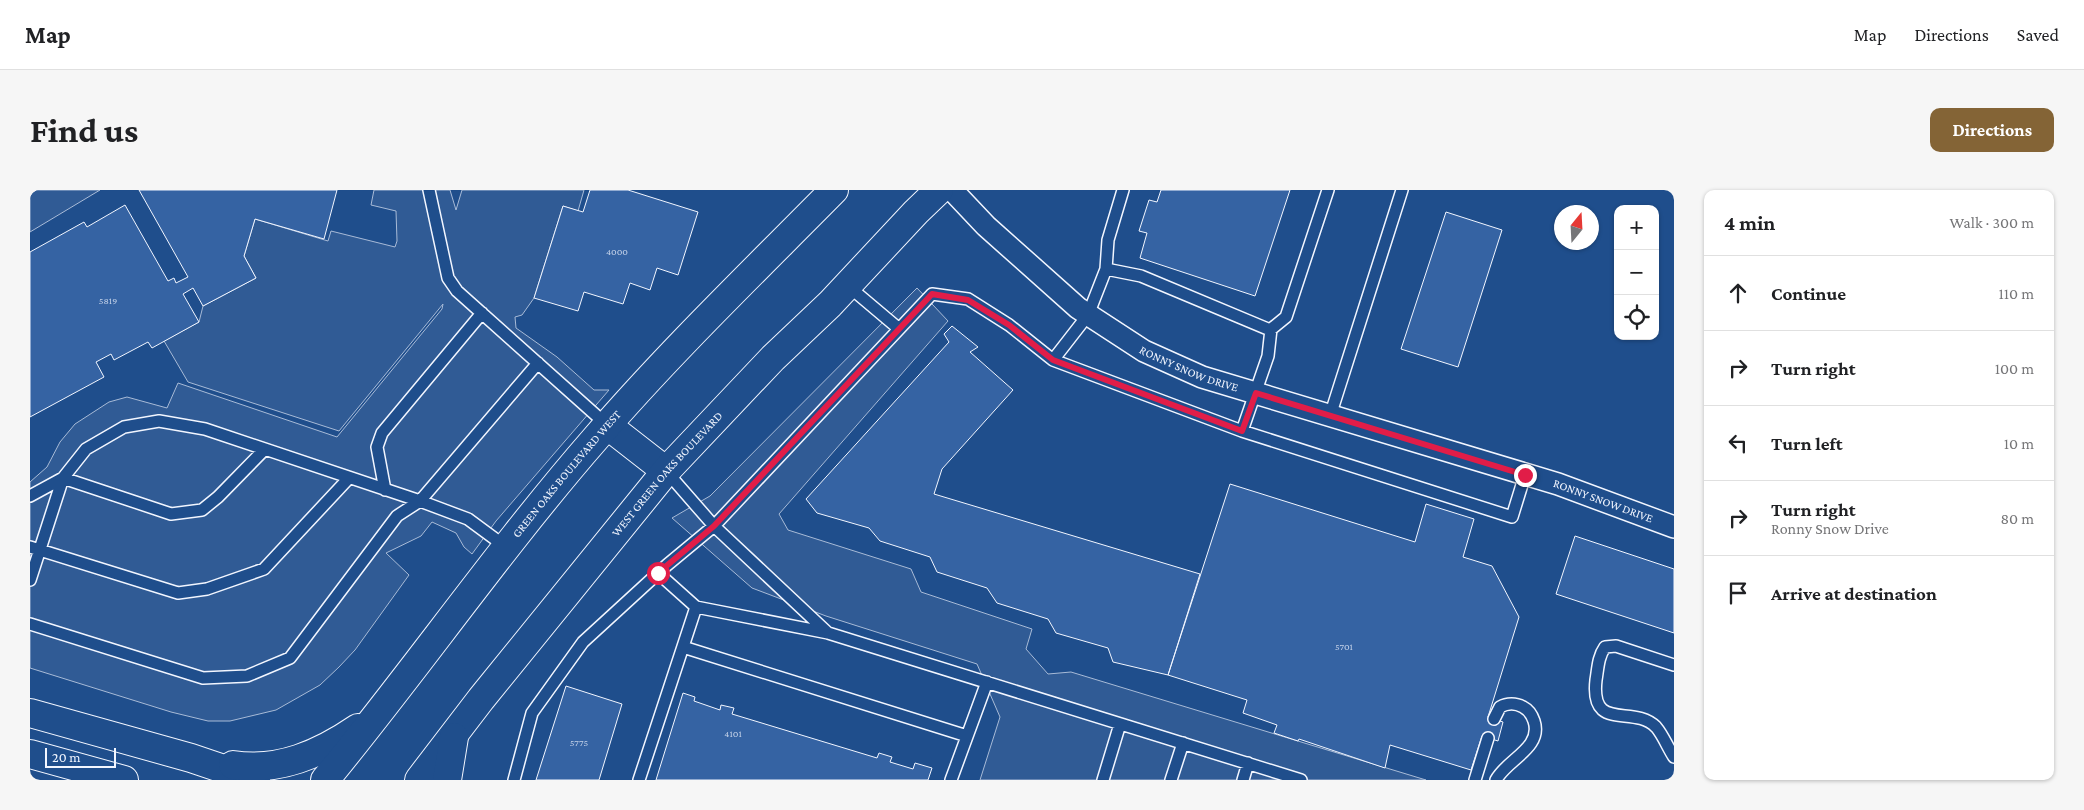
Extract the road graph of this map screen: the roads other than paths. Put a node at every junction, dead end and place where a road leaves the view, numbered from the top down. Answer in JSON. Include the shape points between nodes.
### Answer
{"nodes":[{"id":1,"x":429,"y":190,"type":"edge"},
{"id":2,"x":834,"y":190,"type":"edge"},
{"id":3,"x":939,"y":190,"type":"edge"},
{"id":4,"x":952,"y":190,"type":"edge"},
{"id":5,"x":1124,"y":190,"type":"edge"},
{"id":6,"x":1328,"y":190,"type":"edge"},
{"id":7,"x":1402,"y":190,"type":"edge"},
{"id":8,"x":1106,"y":269,"type":"junction"},
{"id":9,"x":847,"y":285,"type":"junction"},
{"id":10,"x":482,"y":313,"type":"junction"},
{"id":11,"x":1088,"y":315,"type":"junction"},
{"id":12,"x":898,"y":328,"type":"junction"},
{"id":13,"x":1271,"y":329,"type":"junction"},
{"id":14,"x":1053,"y":360,"type":"junction"},
{"id":15,"x":538,"y":363,"type":"junction"},
{"id":16,"x":1256,"y":393,"type":"junction"},
{"id":17,"x":1330,"y":416,"type":"junction"},
{"id":18,"x":607,"y":425,"type":"junction"},
{"id":19,"x":1242,"y":431,"type":"junction"},
{"id":20,"x":264,"y":450,"type":"junction"},
{"id":21,"x":666,"y":471,"type":"junction"},
{"id":22,"x":1525,"y":475,"type":"junction"},
{"id":23,"x":63,"y":478,"type":"junction"},
{"id":24,"x":349,"y":478,"type":"junction"},
{"id":25,"x":385,"y":490,"type":"junction"},
{"id":26,"x":30,"y":496,"type":"edge"},
{"id":27,"x":420,"y":502,"type":"junction"},
{"id":28,"x":714,"y":526,"type":"junction"},
{"id":29,"x":1674,"y":526,"type":"edge"},
{"id":30,"x":506,"y":547,"type":"junction"},
{"id":31,"x":35,"y":548,"type":"edge"},
{"id":32,"x":658,"y":573,"type":"junction"},
{"id":33,"x":30,"y":580,"type":"edge"},
{"id":34,"x":696,"y":607,"type":"junction"},
{"id":35,"x":30,"y":624,"type":"edge"},
{"id":36,"x":828,"y":633,"type":"junction"},
{"id":37,"x":683,"y":647,"type":"junction"},
{"id":38,"x":1674,"y":664,"type":"edge"},
{"id":39,"x":987,"y":682,"type":"junction"},
{"id":40,"x":30,"y":713,"type":"edge"},
{"id":41,"x":378,"y":715,"type":"junction"},
{"id":42,"x":1494,"y":719,"type":"dead end"},
{"id":43,"x":1120,"y":724,"type":"junction"},
{"id":44,"x":454,"y":734,"type":"junction"},
{"id":45,"x":967,"y":736,"type":"junction"},
{"id":46,"x":1488,"y":738,"type":"dead end"},
{"id":47,"x":1183,"y":743,"type":"junction"},
{"id":48,"x":30,"y":754,"type":"edge"},
{"id":49,"x":1674,"y":757,"type":"edge"},
{"id":50,"x":191,"y":758,"type":"junction"},
{"id":51,"x":1248,"y":764,"type":"junction"},
{"id":52,"x":124,"y":780,"type":"edge"},
{"id":53,"x":256,"y":780,"type":"edge"},
{"id":54,"x":325,"y":780,"type":"edge"},
{"id":55,"x":419,"y":780,"type":"edge"},
{"id":56,"x":447,"y":780,"type":"edge"},
{"id":57,"x":514,"y":780,"type":"edge"},
{"id":58,"x":639,"y":780,"type":"edge"},
{"id":59,"x":951,"y":780,"type":"edge"},
{"id":60,"x":1103,"y":780,"type":"edge"},
{"id":61,"x":1172,"y":780,"type":"edge"},
{"id":62,"x":1243,"y":780,"type":"edge"},
{"id":63,"x":1301,"y":780,"type":"edge"},
{"id":64,"x":1475,"y":780,"type":"edge"},
{"id":65,"x":1496,"y":780,"type":"edge"}],
"edges":[{"from":1,"to":10,"type":"lane","via":[[448,278],[457,291]]},
{"from":2,"to":18,"type":"main road","name":"GREEN OAKS BOULEVARD WEST","via":[[670,355]]},
{"from":3,"to":9,"type":"main road","name":"WEST GREEN OAKS BOULEVARD"},
{"from":4,"to":11,"type":"street","name":"RONNY SNOW DRIVE","via":[[986,226]]},
{"from":5,"to":8,"type":"lane","via":[[1108,240]]},
{"from":6,"to":13,"type":"lane","via":[[1286,318]]},
{"from":7,"to":17,"type":"lane"},
{"from":8,"to":11,"type":"lane"},
{"from":8,"to":13,"type":"lane","via":[[1141,276]]},
{"from":9,"to":12,"type":"lane"},
{"from":9,"to":21,"type":"main road","name":"WEST GREEN OAKS BOULEVARD"},
{"from":10,"to":15,"type":"lane"},
{"from":10,"to":25,"type":"lane","via":[[382,433],[377,447]]},
{"from":11,"to":14,"type":"lane"},
{"from":11,"to":16,"type":"street","name":"RONNY SNOW DRIVE","via":[[1144,351],[1202,377]]},
{"from":12,"to":14,"type":"lane","via":[[932,294],[968,300],[1009,325]]},
{"from":12,"to":28,"type":"lane"},
{"from":13,"to":16,"type":"lane","via":[[1268,356]]},
{"from":14,"to":19,"type":"lane"},
{"from":15,"to":18,"type":"lane"},
{"from":15,"to":27,"type":"lane"},
{"from":16,"to":17,"type":"street","name":"RONNY SNOW DRIVE"},
{"from":16,"to":19,"type":"lane"},
{"from":17,"to":22,"type":"street","name":"RONNY SNOW DRIVE"},
{"from":18,"to":21,"type":"main road"},
{"from":18,"to":30,"type":"main road","name":"GREEN OAKS BOULEVARD WEST"},
{"from":19,"to":22,"type":"lane","via":[[1512,517]]},
{"from":20,"to":23,"type":"lane","via":[[206,429],[159,421],[124,426],[86,449]]},
{"from":20,"to":23,"type":"lane","via":[[202,510],[171,514]]},
{"from":20,"to":24,"type":"lane"},
{"from":21,"to":28,"type":"lane"},
{"from":21,"to":44,"type":"main road","name":"WEST GREEN OAKS BOULEVARD"},
{"from":22,"to":29,"type":"street","name":"RONNY SNOW DRIVE"},
{"from":23,"to":26,"type":"lane"},
{"from":23,"to":31,"type":"lane"},
{"from":24,"to":25,"type":"lane"},
{"from":24,"to":31,"type":"lane","via":[[264,569],[207,589],[178,593]]},
{"from":25,"to":27,"type":"lane"},
{"from":27,"to":30,"type":"lane","via":[[468,520]]},
{"from":27,"to":35,"type":"lane","via":[[397,516],[290,658],[247,676],[203,678]]},
{"from":28,"to":32,"type":"lane"},
{"from":28,"to":36,"type":"lane"},
{"from":30,"to":41,"type":"main road","name":"GREEN OAKS BOULEVARD WEST"},
{"from":31,"to":33,"type":"lane"},
{"from":32,"to":34,"type":"lane"},
{"from":32,"to":57,"type":"lane","via":[[583,642],[532,713]]},
{"from":34,"to":36,"type":"lane"},
{"from":34,"to":37,"type":"lane"},
{"from":36,"to":39,"type":"lane"},
{"from":37,"to":45,"type":"lane"},
{"from":37,"to":58,"type":"lane"},
{"from":38,"to":49,"type":"lane","via":[[1616,646],[1605,647],[1600,655],[1595,694],[1600,708],[1613,715],[1645,720],[1656,727]]},
{"from":39,"to":43,"type":"lane"},
{"from":39,"to":45,"type":"lane"},
{"from":40,"to":50,"type":"main road"},
{"from":41,"to":50,"type":"main road","via":[[336,744],[273,767],[246,767]]},
{"from":41,"to":54,"type":"main road","name":"GREEN OAKS BOULEVARD WEST"},
{"from":42,"to":65,"type":"lane","via":[[1500,707],[1517,704],[1530,712],[1535,725],[1530,745],[1505,767]]},
{"from":43,"to":47,"type":"lane"},
{"from":43,"to":60,"type":"lane"},
{"from":44,"to":55,"type":"main road","name":"WEST GREEN OAKS BOULEVARD"},
{"from":44,"to":56,"type":"main road"},
{"from":45,"to":59,"type":"lane"},
{"from":46,"to":64,"type":"lane"},
{"from":47,"to":51,"type":"lane"},
{"from":47,"to":61,"type":"lane"},
{"from":48,"to":52,"type":"main road"},
{"from":50,"to":53,"type":"main road"},
{"from":51,"to":62,"type":"lane"},
{"from":51,"to":63,"type":"lane"}]}
